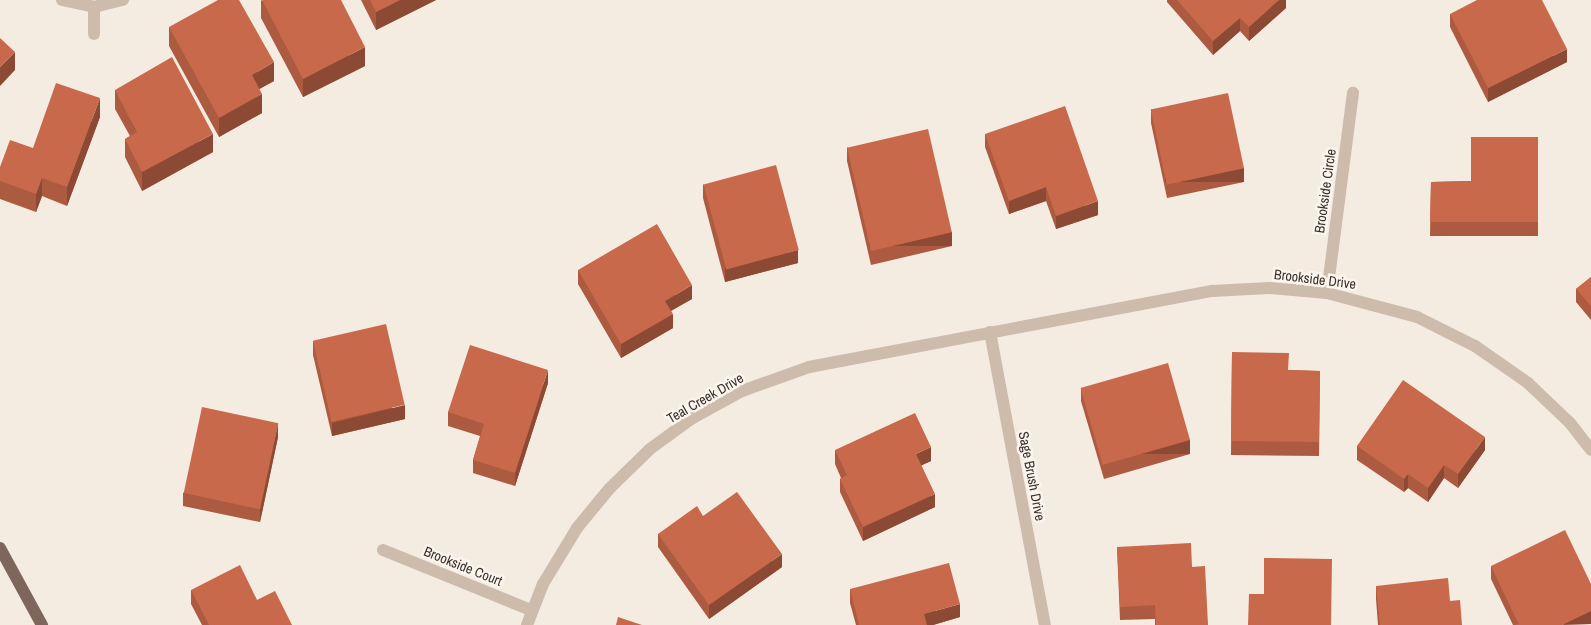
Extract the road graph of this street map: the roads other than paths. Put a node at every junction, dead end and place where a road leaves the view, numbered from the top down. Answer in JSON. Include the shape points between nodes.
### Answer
{"nodes":[{"id":1,"x":62,"y":0,"type":"edge"},
{"id":2,"x":123,"y":0,"type":"edge"},
{"id":3,"x":94,"y":7,"type":"junction"},
{"id":4,"x":94,"y":34,"type":"dead end"},
{"id":5,"x":1353,"y":93,"type":"dead end"},
{"id":6,"x":1326,"y":292,"type":"junction"},
{"id":7,"x":990,"y":332,"type":"junction"},
{"id":8,"x":1591,"y":450,"type":"edge"},
{"id":9,"x":0,"y":548,"type":"edge"},
{"id":10,"x":383,"y":550,"type":"dead end"},
{"id":11,"x":531,"y":610,"type":"junction"},
{"id":12,"x":42,"y":625,"type":"edge"},
{"id":13,"x":527,"y":625,"type":"edge"},
{"id":14,"x":1045,"y":625,"type":"edge"}],
"edges":[{"from":1,"to":3,"type":"street"},
{"from":2,"to":3,"type":"street"},
{"from":3,"to":4,"type":"street"},
{"from":5,"to":6,"type":"street","name":"Brookside Circle"},
{"from":6,"to":7,"type":"street","name":"Brookside Drive","via":[[1269,288],[1212,291]]},
{"from":6,"to":8,"type":"street","name":"Brookside Drive","via":[[1417,317],[1475,346],[1528,383],[1570,423]]},
{"from":7,"to":11,"type":"street","name":"Teal Creek Drive","via":[[809,367],[742,391],[691,420],[650,449],[609,489],[577,528]]},
{"from":7,"to":14,"type":"street","name":"Sage Brush Drive"},
{"from":9,"to":12,"type":"main road"},
{"from":10,"to":11,"type":"street","name":"Brookside Court"},
{"from":11,"to":13,"type":"street","name":"Teal Creek Drive"}]}
